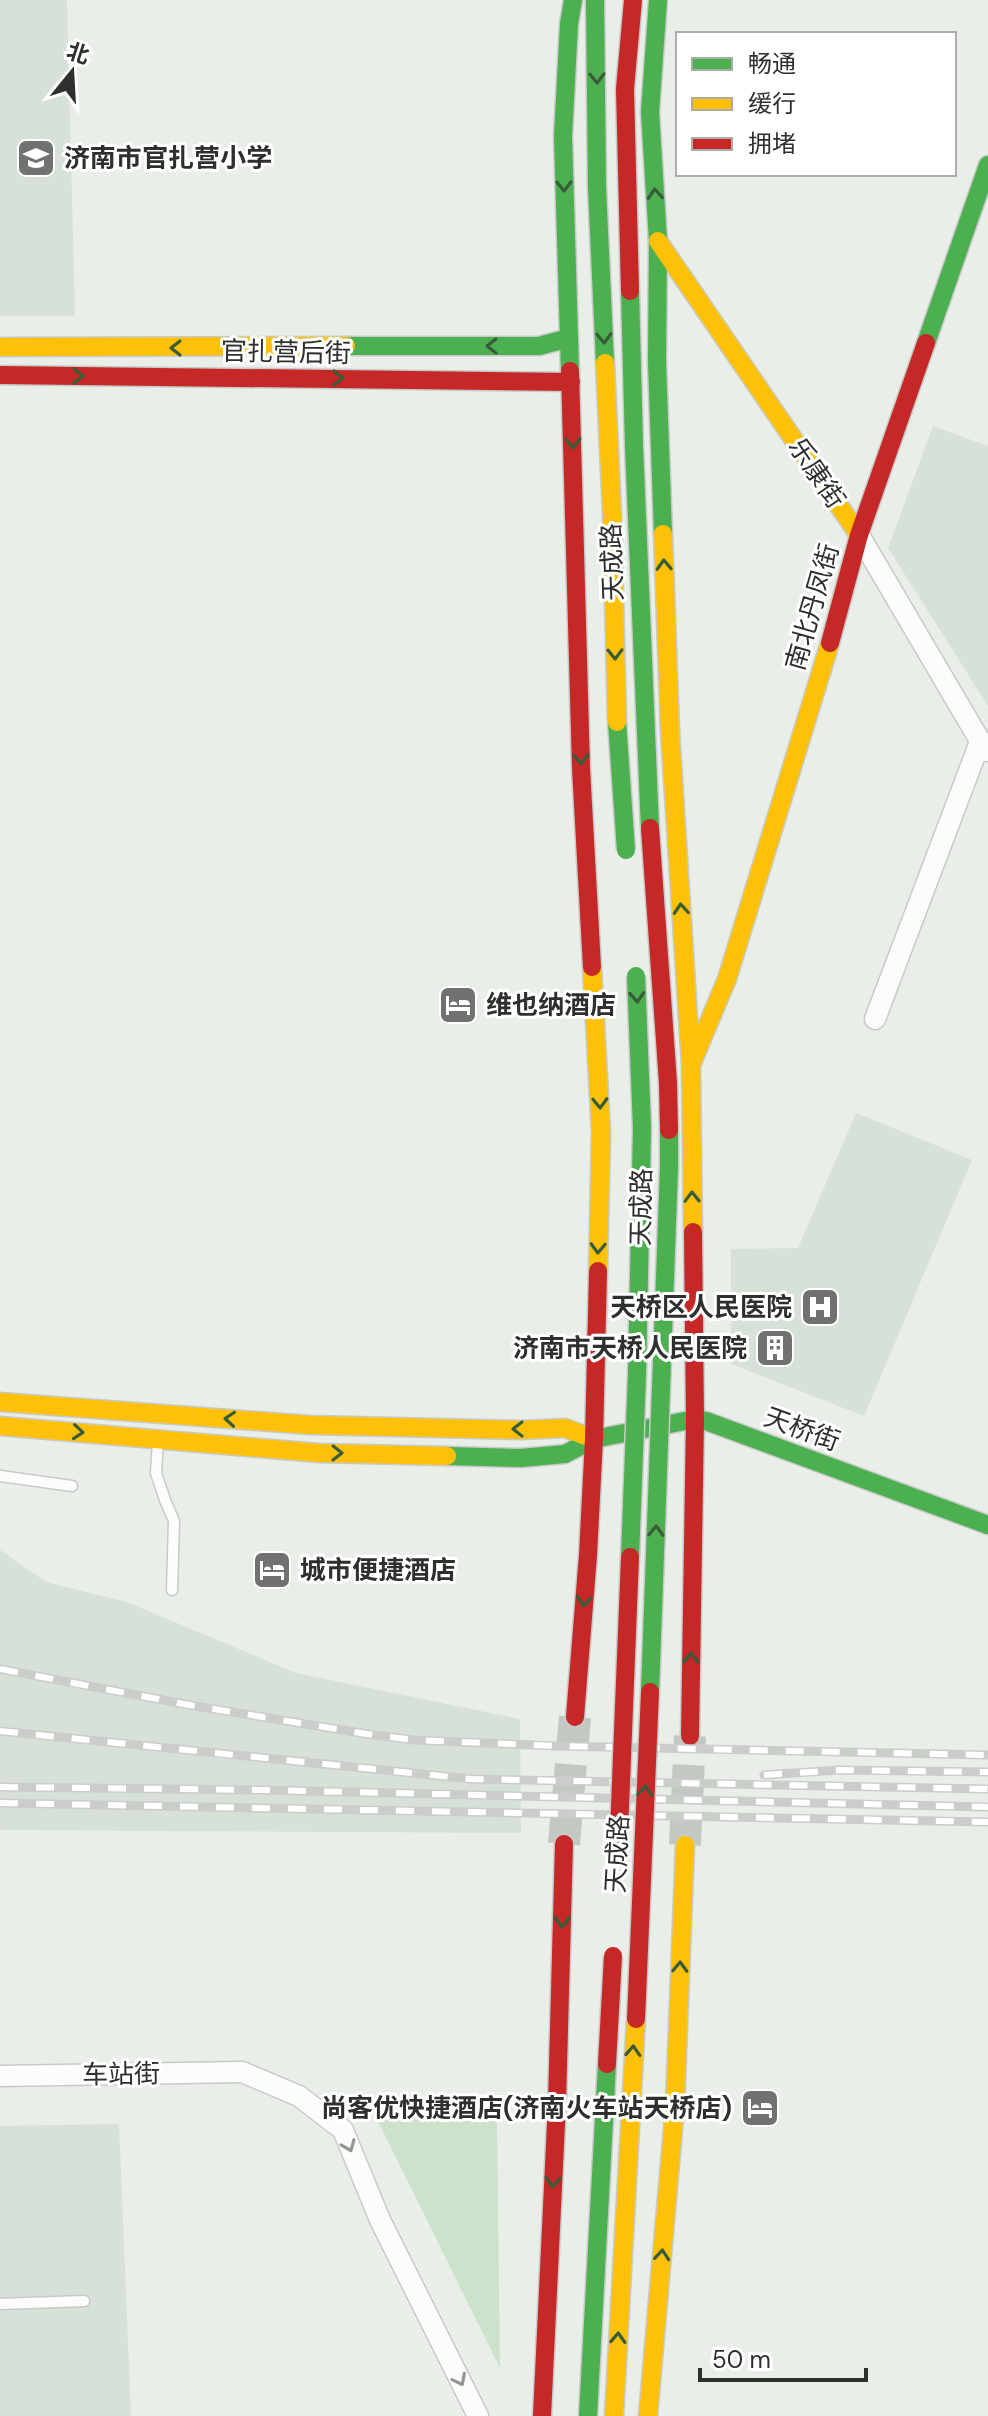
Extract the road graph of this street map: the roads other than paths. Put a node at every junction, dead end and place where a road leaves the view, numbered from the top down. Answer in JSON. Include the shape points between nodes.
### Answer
{"nodes":[{"id":1,"x":573,"y":0,"type":"edge"},
{"id":2,"x":595,"y":0,"type":"edge"},
{"id":3,"x":633,"y":0,"type":"edge"},
{"id":4,"x":658,"y":0,"type":"edge"},
{"id":5,"x":988,"y":165,"type":"edge"},
{"id":6,"x":658,"y":241,"type":"junction"},
{"id":7,"x":569,"y":338,"type":"junction"},
{"id":8,"x":0,"y":347,"type":"edge"},
{"id":9,"x":0,"y":375,"type":"edge"},
{"id":10,"x":571,"y":382,"type":"junction"},
{"id":11,"x":859,"y":535,"type":"junction"},
{"id":12,"x":984,"y":748,"type":"edge"},
{"id":13,"x":628,"y":869,"type":"dead end"},
{"id":14,"x":635,"y":960,"type":"dead end"},
{"id":15,"x":875,"y":1019,"type":"dead end"},
{"id":16,"x":691,"y":1065,"type":"junction"},
{"id":17,"x":0,"y":1402,"type":"edge"},
{"id":18,"x":695,"y":1419,"type":"junction"},
{"id":19,"x":0,"y":1426,"type":"edge"},
{"id":20,"x":158,"y":1439,"type":"junction"},
{"id":21,"x":594,"y":1439,"type":"junction"},
{"id":22,"x":0,"y":1476,"type":"edge"},
{"id":23,"x":72,"y":1486,"type":"dead end"},
{"id":24,"x":988,"y":1525,"type":"edge"},
{"id":25,"x":172,"y":1590,"type":"dead end"},
{"id":26,"x":575,"y":1717,"type":"tunnel mouth"},
{"id":27,"x":690,"y":1736,"type":"tunnel mouth"},
{"id":28,"x":564,"y":1844,"type":"tunnel mouth"},
{"id":29,"x":685,"y":1845,"type":"tunnel mouth"},
{"id":30,"x":617,"y":1874,"type":"dead end"},
{"id":31,"x":614,"y":1936,"type":"dead end"},
{"id":32,"x":0,"y":2076,"type":"edge"},
{"id":33,"x":84,"y":2301,"type":"dead end"},
{"id":34,"x":0,"y":2304,"type":"edge"},
{"id":35,"x":478,"y":2416,"type":"edge"},
{"id":36,"x":542,"y":2416,"type":"edge"},
{"id":37,"x":588,"y":2416,"type":"edge"},
{"id":38,"x":614,"y":2416,"type":"edge"},
{"id":39,"x":648,"y":2416,"type":"edge"}],
"edges":[{"from":1,"to":7,"type":"main road","name":"天成路","one_way":true,"via":[[563,136]]},
{"from":2,"to":13,"type":"main road","name":"天成路","one_way":true,"bridge":true,"via":[[617,733]]},
{"from":38,"to":3,"type":"main road","name":"天成路","one_way":true,"bridge":true,"via":[[669,1168],[634,446],[625,89]]},
{"from":6,"to":4,"type":"main road","name":"天成路","one_way":true,"via":[[650,112]]},
{"from":5,"to":11,"type":"main road","name":"南北丹凤街"},
{"from":6,"to":11,"type":"main road","name":"乐康街"},
{"from":16,"to":6,"type":"main road","name":"天成路","one_way":true,"via":[[670,731]]},
{"from":7,"to":8,"type":"main road","name":"官扎营后街","one_way":true,"via":[[539,346]]},
{"from":7,"to":10,"type":"main road","name":"天成路"},
{"from":9,"to":10,"type":"main road","name":"官扎营后街","one_way":true},
{"from":10,"to":21,"type":"main road","name":"天成路","one_way":true,"via":[[581,768],[601,1132]]},
{"from":11,"to":12,"type":"street","name":"乐康街"},
{"from":11,"to":16,"type":"main road","name":"南北丹凤街","via":[[731,966]]},
{"from":12,"to":15,"type":"street"},
{"from":14,"to":30,"type":"main road","name":"天成路","one_way":true,"bridge":true,"via":[[642,1170]]},
{"from":18,"to":16,"type":"main road","name":"天成路","one_way":true},
{"from":21,"to":17,"type":"main road","one_way":true,"via":[[565,1428],[310,1425]]},
{"from":18,"to":21,"type":"main road","name":"天桥街"},
{"from":18,"to":24,"type":"main road","name":"天桥街"},
{"from":27,"to":18,"type":"main road","name":"天成路","one_way":true},
{"from":19,"to":20,"type":"main road","one_way":true},
{"from":20,"to":21,"type":"main road","one_way":true,"via":[[319,1453],[521,1458],[565,1454]]},
{"from":20,"to":25,"type":"lane","via":[[156,1473],[174,1521]]},
{"from":21,"to":26,"type":"main road","name":"天成路","one_way":true},
{"from":22,"to":23,"type":"lane"},
{"from":28,"to":36,"type":"main road","name":"天成路","one_way":true},
{"from":39,"to":29,"type":"main road","one_way":true,"via":[[675,2106]]},
{"from":31,"to":37,"type":"main road","bridge":true},
{"from":32,"to":35,"type":"street","name":"车站街","one_way":true,"via":[[242,2072],[299,2096],[343,2130],[380,2220]]},
{"from":33,"to":34,"type":"lane"}]}
